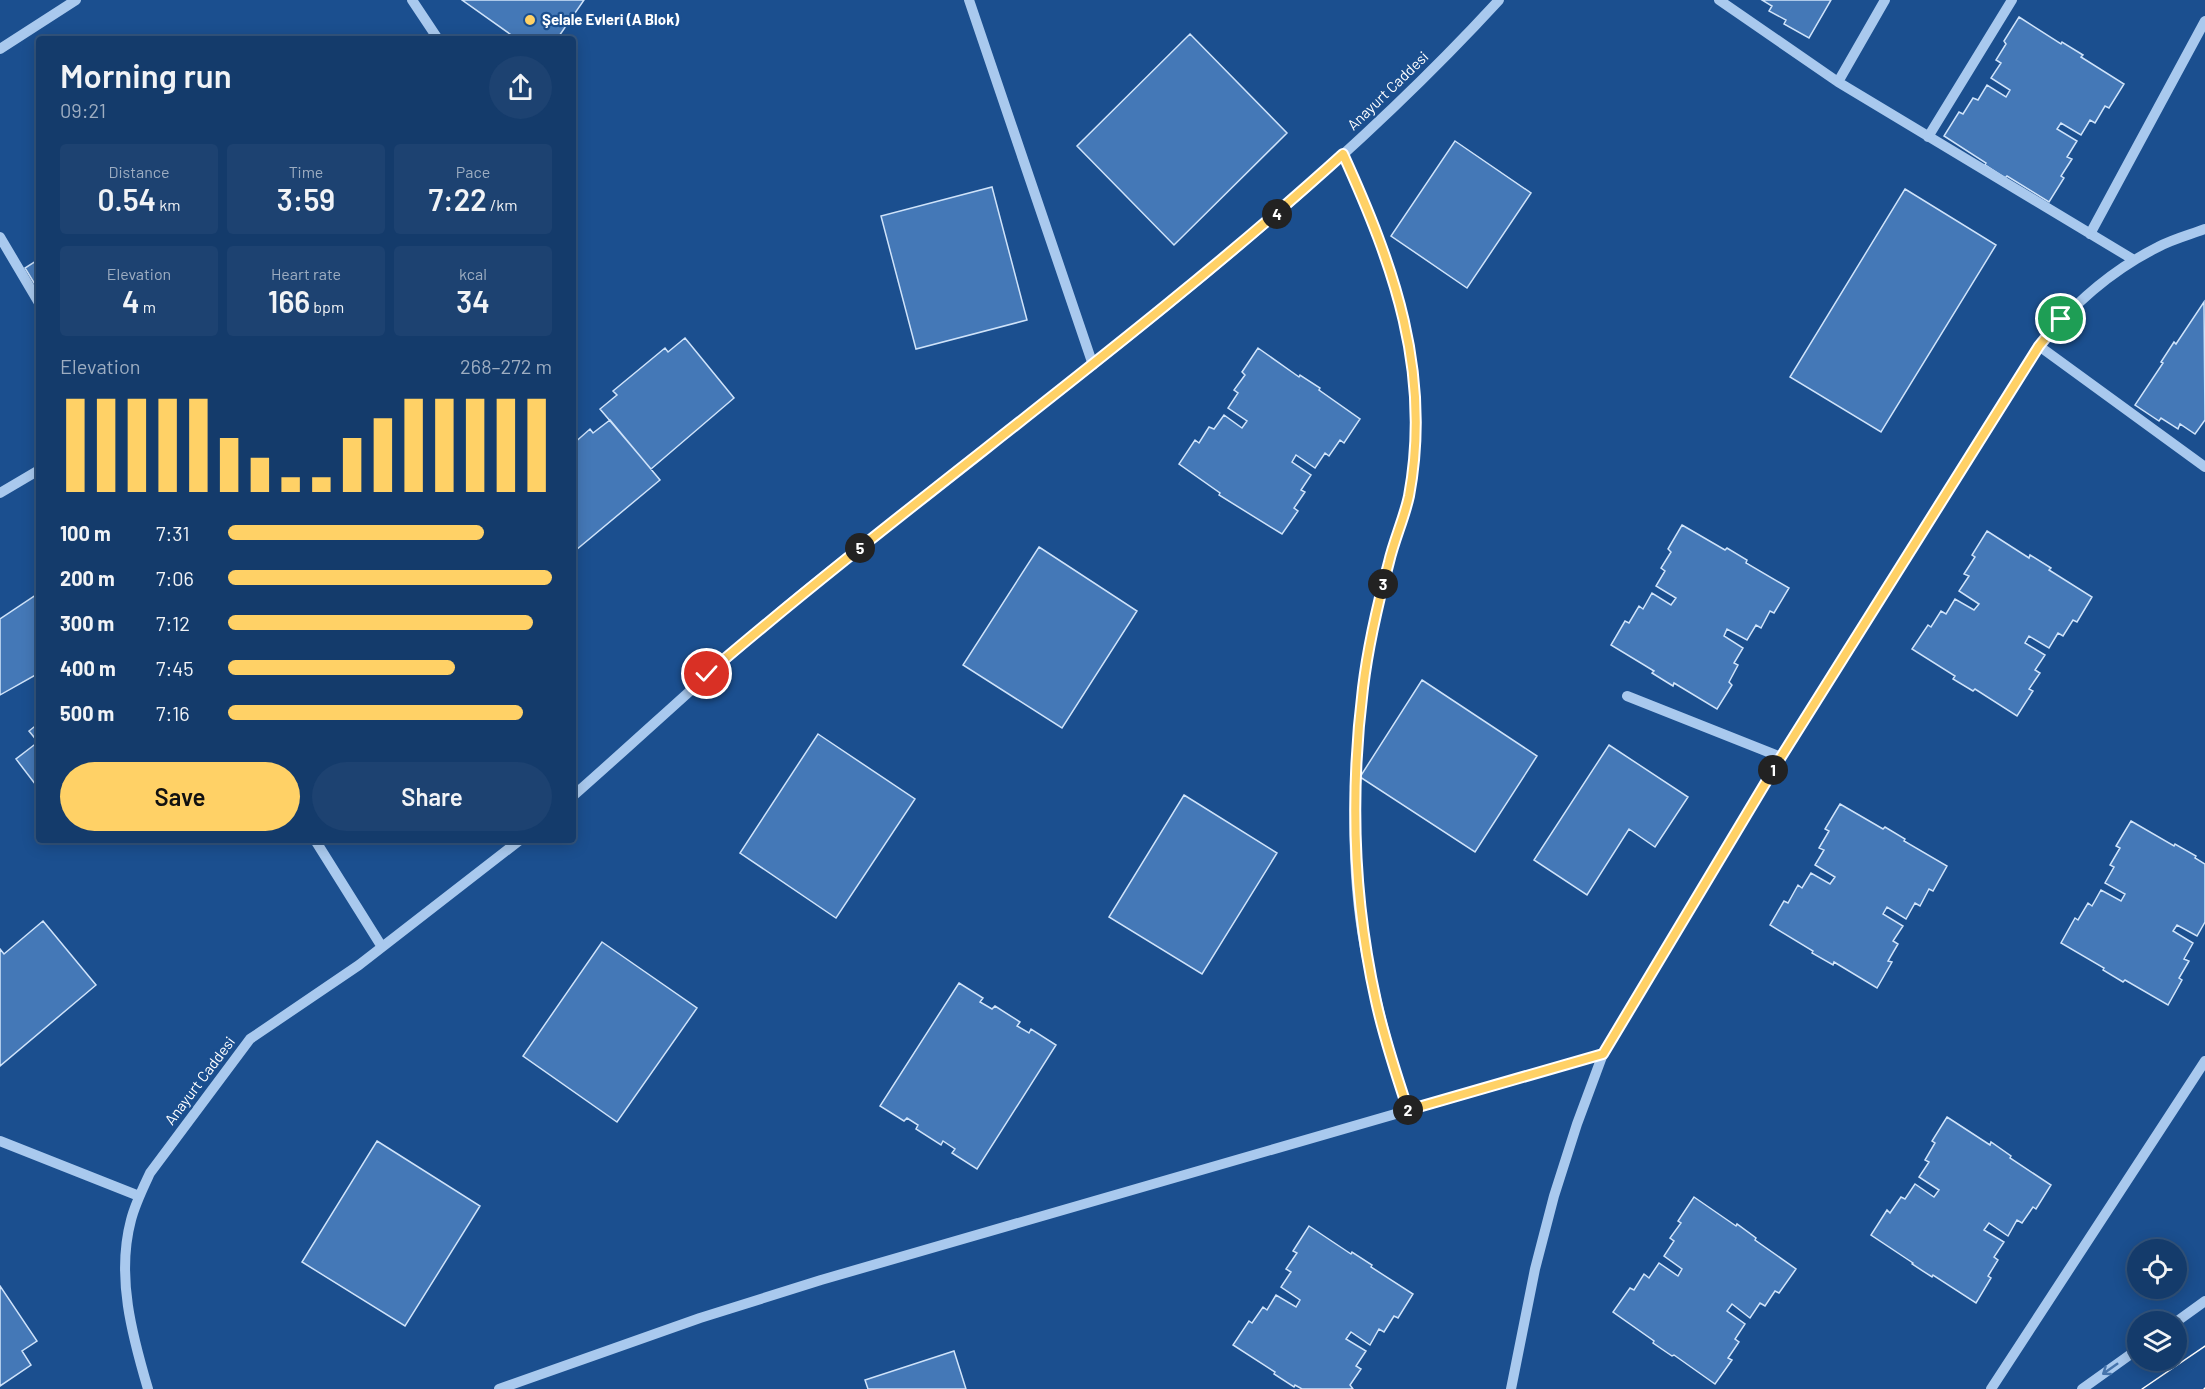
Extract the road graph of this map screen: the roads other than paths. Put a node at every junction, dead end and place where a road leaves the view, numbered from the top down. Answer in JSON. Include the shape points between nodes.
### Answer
{"nodes":[{"id":1,"x":76,"y":0,"type":"edge"},
{"id":2,"x":412,"y":0,"type":"edge"},
{"id":3,"x":969,"y":0,"type":"edge"},
{"id":4,"x":1499,"y":0,"type":"edge"},
{"id":5,"x":1719,"y":0,"type":"edge"},
{"id":6,"x":1885,"y":0,"type":"edge"},
{"id":7,"x":2012,"y":0,"type":"edge"},
{"id":8,"x":2205,"y":21,"type":"edge"},
{"id":9,"x":436,"y":36,"type":"edge"},
{"id":10,"x":0,"y":49,"type":"edge"},
{"id":11,"x":1838,"y":82,"type":"junction"},
{"id":12,"x":1928,"y":137,"type":"junction"},
{"id":13,"x":1343,"y":154,"type":"junction"},
{"id":14,"x":2205,"y":228,"type":"edge"},
{"id":15,"x":2090,"y":234,"type":"junction"},
{"id":16,"x":0,"y":237,"type":"edge"},
{"id":17,"x":2134,"y":260,"type":"junction"},
{"id":18,"x":36,"y":298,"type":"edge"},
{"id":19,"x":2039,"y":346,"type":"junction"},
{"id":20,"x":1093,"y":365,"type":"junction"},
{"id":21,"x":2205,"y":468,"type":"edge"},
{"id":22,"x":36,"y":473,"type":"edge"},
{"id":23,"x":0,"y":493,"type":"edge"},
{"id":24,"x":1627,"y":696,"type":"dead end"},
{"id":25,"x":1781,"y":757,"type":"junction"},
{"id":26,"x":576,"y":793,"type":"edge"},
{"id":27,"x":317,"y":843,"type":"edge"},
{"id":28,"x":516,"y":843,"type":"edge"},
{"id":29,"x":382,"y":947,"type":"junction"},
{"id":30,"x":1603,"y":1054,"type":"junction"},
{"id":31,"x":2205,"y":1060,"type":"edge"},
{"id":32,"x":1408,"y":1110,"type":"junction"},
{"id":33,"x":0,"y":1140,"type":"edge"},
{"id":34,"x":139,"y":1196,"type":"junction"},
{"id":35,"x":2205,"y":1301,"type":"edge"},
{"id":36,"x":2187,"y":1314,"type":"edge"},
{"id":37,"x":2127,"y":1357,"type":"edge"},
{"id":38,"x":148,"y":1389,"type":"edge"},
{"id":39,"x":499,"y":1389,"type":"edge"},
{"id":40,"x":1511,"y":1389,"type":"edge"},
{"id":41,"x":1991,"y":1389,"type":"edge"},
{"id":42,"x":2082,"y":1389,"type":"edge"}],
"edges":[{"from":1,"to":10,"type":"street"},
{"from":2,"to":9,"type":"street"},
{"from":3,"to":20,"type":"street"},
{"from":4,"to":13,"type":"street","name":"Anayurt Caddesi","via":[[1389,113]]},
{"from":5,"to":11,"type":"street"},
{"from":6,"to":11,"type":"street"},
{"from":7,"to":12,"type":"street"},
{"from":8,"to":15,"type":"street"},
{"from":11,"to":12,"type":"street"},
{"from":12,"to":15,"type":"street"},
{"from":13,"to":20,"type":"street","name":"Anayurt Caddesi","via":[[1266,224]]},
{"from":13,"to":32,"type":"street","via":[[1390,270],[1415,380],[1417,420],[1408,499],[1374,623],[1363,687],[1355,821],[1365,947],[1390,1057]]},
{"from":14,"to":17,"type":"street"},
{"from":15,"to":17,"type":"street"},
{"from":16,"to":18,"type":"street"},
{"from":17,"to":19,"type":"street","via":[[2086,295]]},
{"from":19,"to":21,"type":"street"},
{"from":19,"to":25,"type":"street"},
{"from":20,"to":26,"type":"street","name":"Anayurt Caddesi","via":[[804,592]]},
{"from":22,"to":23,"type":"street"},
{"from":24,"to":25,"type":"street"},
{"from":25,"to":30,"type":"street"},
{"from":27,"to":29,"type":"street"},
{"from":28,"to":29,"type":"street","name":"Anayurt Caddesi"},
{"from":29,"to":34,"type":"street","name":"Anayurt Caddesi","via":[[250,1039],[150,1173]]},
{"from":30,"to":32,"type":"street"},
{"from":30,"to":40,"type":"street","via":[[1554,1196]]},
{"from":31,"to":41,"type":"street"},
{"from":32,"to":39,"type":"street","via":[[781,1293]]},
{"from":33,"to":34,"type":"street"},
{"from":34,"to":38,"type":"street","name":"Anayurt Caddesi","via":[[126,1246],[126,1291]]},
{"from":35,"to":36,"type":"street"},
{"from":37,"to":42,"type":"street","one_way":true}]}
